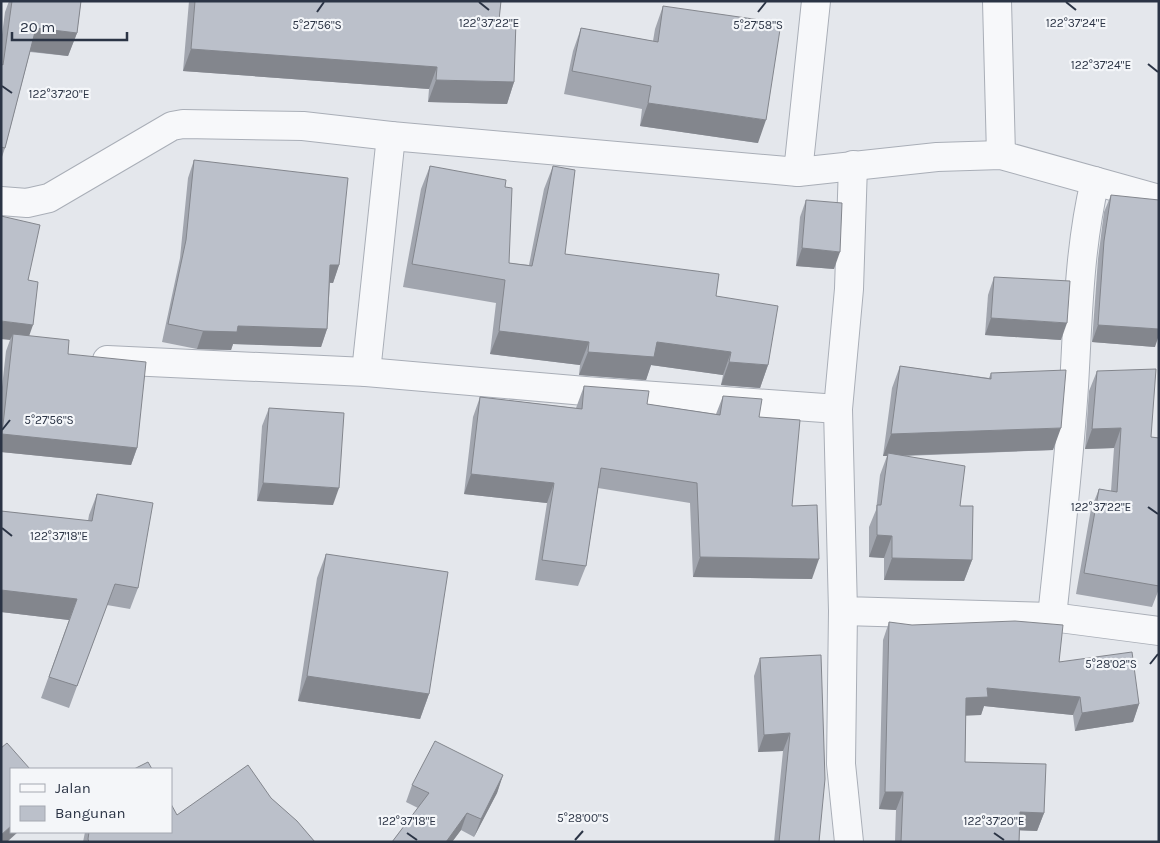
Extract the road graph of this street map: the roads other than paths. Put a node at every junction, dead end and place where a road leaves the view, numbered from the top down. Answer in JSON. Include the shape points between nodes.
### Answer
{"nodes":[{"id":1,"x":816,"y":1,"type":"edge"},
{"id":2,"x":997,"y":1,"type":"edge"},
{"id":3,"x":391,"y":136,"type":"junction"},
{"id":4,"x":1001,"y":155,"type":"junction"},
{"id":5,"x":853,"y":165,"type":"junction"},
{"id":6,"x":798,"y":172,"type":"junction"},
{"id":7,"x":1094,"y":182,"type":"junction"},
{"id":8,"x":1159,"y":199,"type":"edge"},
{"id":9,"x":1,"y":201,"type":"edge"},
{"id":10,"x":83,"y":359,"type":"edge"},
{"id":11,"x":366,"y":372,"type":"junction"},
{"id":12,"x":838,"y":409,"type":"junction"},
{"id":13,"x":842,"y":611,"type":"junction"},
{"id":14,"x":1052,"y":617,"type":"junction"},
{"id":15,"x":1159,"y":631,"type":"edge"},
{"id":16,"x":849,"y":842,"type":"edge"}],
"edges":[{"from":1,"to":6,"type":"street"},
{"from":2,"to":4,"type":"street"},
{"from":3,"to":6,"type":"street"},
{"from":3,"to":9,"type":"street","via":[[303,126],[183,124],[172,126],[49,198],[27,203]]},
{"from":3,"to":11,"type":"street"},
{"from":4,"to":5,"type":"street"},
{"from":4,"to":7,"type":"street"},
{"from":5,"to":6,"type":"street"},
{"from":5,"to":12,"type":"street","via":[[849,289]]},
{"from":7,"to":8,"type":"street"},
{"from":7,"to":14,"type":"street","via":[[1075,330],[1074,385]]},
{"from":10,"to":11,"type":"street"},
{"from":11,"to":12,"type":"street"},
{"from":12,"to":13,"type":"street"},
{"from":13,"to":14,"type":"street"},
{"from":13,"to":16,"type":"street","via":[[841,764]]},
{"from":14,"to":15,"type":"street"}]}
